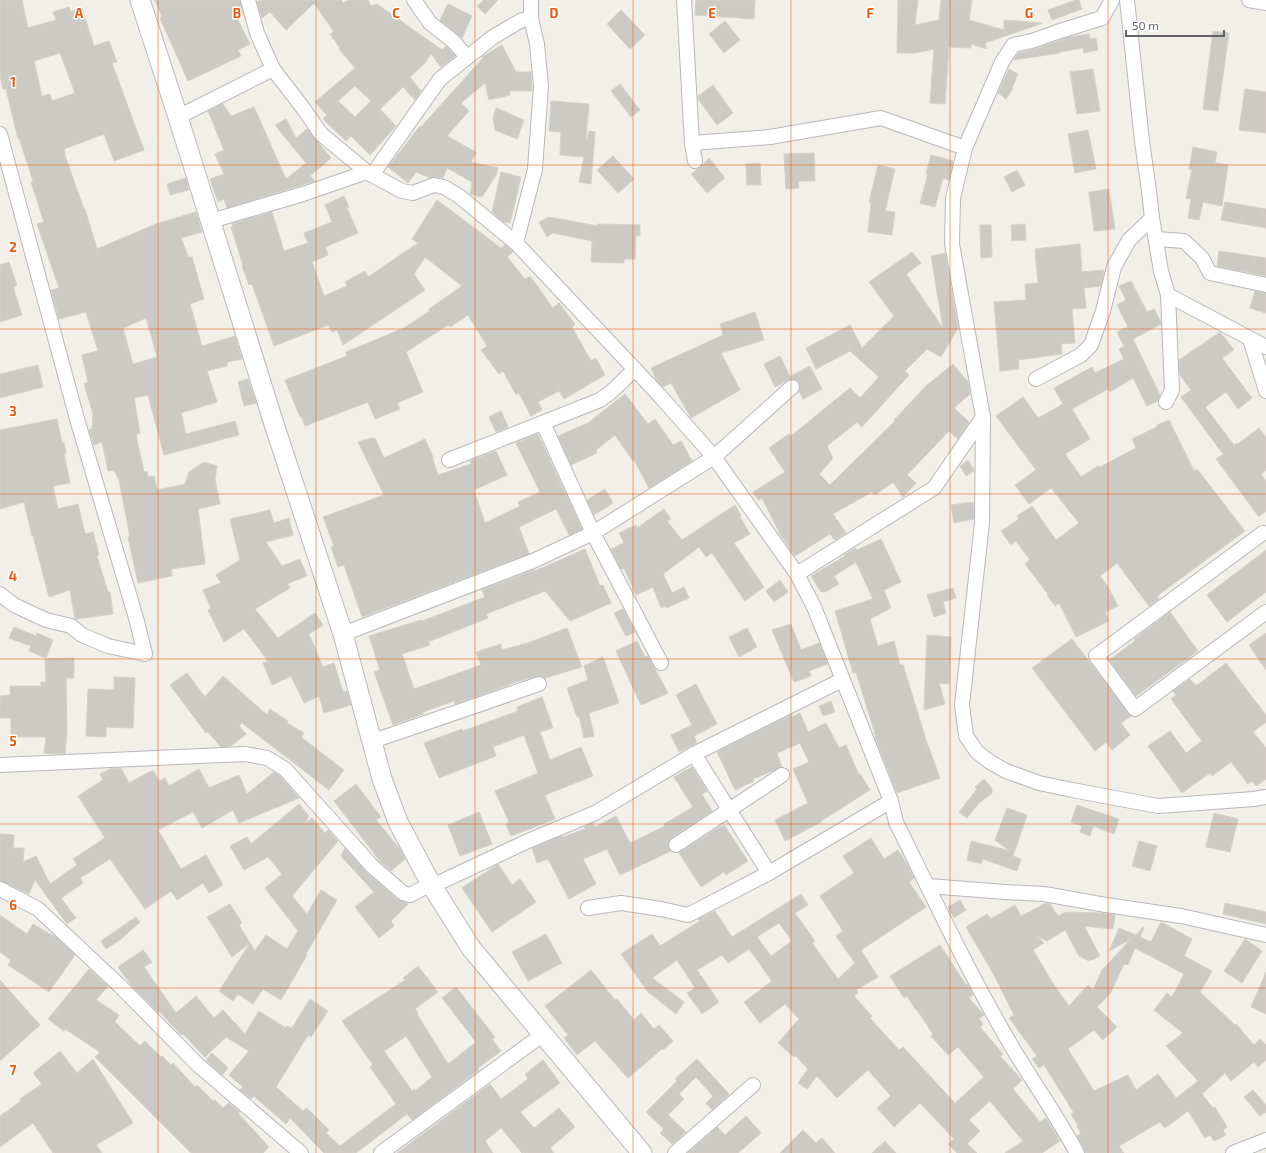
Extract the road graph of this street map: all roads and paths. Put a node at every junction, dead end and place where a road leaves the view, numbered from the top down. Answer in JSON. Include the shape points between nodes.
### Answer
{"nodes":[{"id":1,"x":140,"y":0,"type":"edge"},
{"id":2,"x":248,"y":0,"type":"edge"},
{"id":3,"x":414,"y":0,"type":"edge"},
{"id":4,"x":531,"y":0,"type":"edge"},
{"id":5,"x":684,"y":0,"type":"edge"},
{"id":6,"x":1112,"y":0,"type":"edge"},
{"id":7,"x":1127,"y":0,"type":"edge"},
{"id":8,"x":1249,"y":0,"type":"edge"},
{"id":9,"x":1266,"y":3,"type":"edge"},
{"id":10,"x":531,"y":18,"type":"junction"},
{"id":11,"x":467,"y":57,"type":"junction"},
{"id":12,"x":273,"y":69,"type":"junction"},
{"id":13,"x":178,"y":117,"type":"junction"},
{"id":14,"x":0,"y":134,"type":"edge"},
{"id":15,"x":692,"y":143,"type":"junction"},
{"id":16,"x":965,"y":148,"type":"junction"},
{"id":17,"x":695,"y":161,"type":"dead end"},
{"id":18,"x":369,"y":174,"type":"junction"},
{"id":19,"x":1152,"y":218,"type":"junction"},
{"id":20,"x":211,"y":222,"type":"junction"},
{"id":21,"x":1156,"y":239,"type":"junction"},
{"id":22,"x":516,"y":243,"type":"junction"},
{"id":23,"x":1266,"y":285,"type":"edge"},
{"id":24,"x":1168,"y":295,"type":"junction"},
{"id":25,"x":1250,"y":339,"type":"junction"},
{"id":26,"x":1266,"y":347,"type":"edge"},
{"id":27,"x":635,"y":369,"type":"junction"},
{"id":28,"x":1036,"y":379,"type":"dead end"},
{"id":29,"x":792,"y":387,"type":"dead end"},
{"id":30,"x":1266,"y":391,"type":"edge"},
{"id":31,"x":1166,"y":402,"type":"dead end"},
{"id":32,"x":983,"y":417,"type":"junction"},
{"id":33,"x":543,"y":423,"type":"junction"},
{"id":34,"x":714,"y":457,"type":"junction"},
{"id":35,"x":449,"y":460,"type":"dead end"},
{"id":36,"x":593,"y":533,"type":"junction"},
{"id":37,"x":1265,"y":533,"type":"edge"},
{"id":38,"x":797,"y":574,"type":"junction"},
{"id":39,"x":0,"y":594,"type":"edge"},
{"id":40,"x":1266,"y":612,"type":"edge"},
{"id":41,"x":343,"y":634,"type":"junction"},
{"id":42,"x":661,"y":663,"type":"dead end"},
{"id":43,"x":842,"y":680,"type":"junction"},
{"id":44,"x":539,"y":684,"type":"dead end"},
{"id":45,"x":373,"y":741,"type":"junction"},
{"id":46,"x":694,"y":754,"type":"junction"},
{"id":47,"x":0,"y":765,"type":"edge"},
{"id":48,"x":782,"y":775,"type":"dead end"},
{"id":49,"x":1266,"y":797,"type":"edge"},
{"id":50,"x":891,"y":801,"type":"junction"},
{"id":51,"x":729,"y":809,"type":"junction"},
{"id":52,"x":676,"y":845,"type":"dead end"},
{"id":53,"x":769,"y":873,"type":"junction"},
{"id":54,"x":432,"y":885,"type":"junction"},
{"id":55,"x":928,"y":886,"type":"junction"},
{"id":56,"x":0,"y":889,"type":"edge"},
{"id":57,"x":588,"y":908,"type":"dead end"},
{"id":58,"x":1266,"y":935,"type":"edge"},
{"id":59,"x":542,"y":1035,"type":"junction"},
{"id":60,"x":753,"y":1085,"type":"dead end"},
{"id":61,"x":1266,"y":1140,"type":"edge"},
{"id":62,"x":301,"y":1153,"type":"edge"},
{"id":63,"x":381,"y":1153,"type":"edge"},
{"id":64,"x":642,"y":1153,"type":"edge"},
{"id":65,"x":674,"y":1153,"type":"edge"},
{"id":66,"x":1077,"y":1153,"type":"edge"},
{"id":67,"x":1233,"y":1153,"type":"edge"}],
"edges":[{"from":1,"to":13,"type":"street"},
{"from":2,"to":12,"type":"street","via":[[257,33]]},
{"from":3,"to":11,"type":"street","via":[[430,23],[453,41]]},
{"from":4,"to":10,"type":"street"},
{"from":5,"to":15,"type":"street"},
{"from":6,"to":16,"type":"street","via":[[1102,18],[1013,45],[1002,62]]},
{"from":7,"to":19,"type":"street"},
{"from":8,"to":9,"type":"street"},
{"from":10,"to":11,"type":"street","via":[[522,20],[493,37]]},
{"from":10,"to":22,"type":"street","via":[[537,44],[540,93],[534,169]]},
{"from":11,"to":18,"type":"street","via":[[440,79]]},
{"from":12,"to":13,"type":"street"},
{"from":12,"to":18,"type":"street","via":[[321,134]]},
{"from":13,"to":20,"type":"street"},
{"from":14,"to":39,"type":"street","via":[[77,419],[145,654],[108,646],[82,636],[71,626],[46,620],[14,605]]},
{"from":15,"to":16,"type":"street","via":[[770,137],[881,118]]},
{"from":15,"to":17,"type":"street"},
{"from":16,"to":32,"type":"street","via":[[953,198],[952,244]]},
{"from":18,"to":20,"type":"street"},
{"from":18,"to":22,"type":"street","via":[[402,191],[414,193],[434,185],[444,187],[460,196]]},
{"from":19,"to":21,"type":"street"},
{"from":19,"to":28,"type":"street","via":[[1129,240],[1114,266],[1103,311],[1091,345],[1081,355]]},
{"from":20,"to":41,"type":"street"},
{"from":21,"to":23,"type":"street","via":[[1184,241],[1202,258],[1210,273]]},
{"from":21,"to":24,"type":"street"},
{"from":22,"to":27,"type":"street"},
{"from":24,"to":25,"type":"street"},
{"from":24,"to":31,"type":"street","via":[[1172,390]]},
{"from":25,"to":26,"type":"street"},
{"from":25,"to":30,"type":"street"},
{"from":27,"to":33,"type":"street","via":[[606,396]]},
{"from":27,"to":34,"type":"street"},
{"from":29,"to":34,"type":"street"},
{"from":32,"to":38,"type":"street","via":[[934,488]]},
{"from":32,"to":49,"type":"street","via":[[982,523],[962,705],[966,736],[977,752],[1006,771],[1038,783],[1158,806]]},
{"from":33,"to":35,"type":"street"},
{"from":33,"to":36,"type":"street"},
{"from":34,"to":36,"type":"street"},
{"from":34,"to":38,"type":"street"},
{"from":36,"to":41,"type":"street","via":[[533,561]]},
{"from":36,"to":42,"type":"street"},
{"from":37,"to":40,"type":"street","via":[[1096,656],[1135,709]]},
{"from":38,"to":43,"type":"street","via":[[814,607]]},
{"from":41,"to":45,"type":"street"},
{"from":43,"to":46,"type":"street"},
{"from":43,"to":50,"type":"street"},
{"from":44,"to":45,"type":"street"},
{"from":45,"to":54,"type":"street","via":[[382,778],[398,822]]},
{"from":46,"to":51,"type":"street"},
{"from":46,"to":54,"type":"street","via":[[595,813]]},
{"from":47,"to":54,"type":"street","via":[[245,754],[267,758],[285,769],[372,866],[403,893],[410,895]]},
{"from":48,"to":51,"type":"street"},
{"from":50,"to":53,"type":"street"},
{"from":50,"to":55,"type":"street","via":[[896,822]]},
{"from":51,"to":52,"type":"street"},
{"from":51,"to":53,"type":"street"},
{"from":53,"to":57,"type":"street","via":[[688,915],[622,903]]},
{"from":54,"to":59,"type":"street","via":[[471,948]]},
{"from":55,"to":58,"type":"street","via":[[1044,894],[1181,916]]},
{"from":55,"to":66,"type":"street","via":[[974,977]]},
{"from":56,"to":62,"type":"street","via":[[38,909],[120,986],[198,1065]]},
{"from":59,"to":63,"type":"street"},
{"from":59,"to":64,"type":"street"},
{"from":60,"to":65,"type":"street"},
{"from":61,"to":67,"type":"street"}]}
